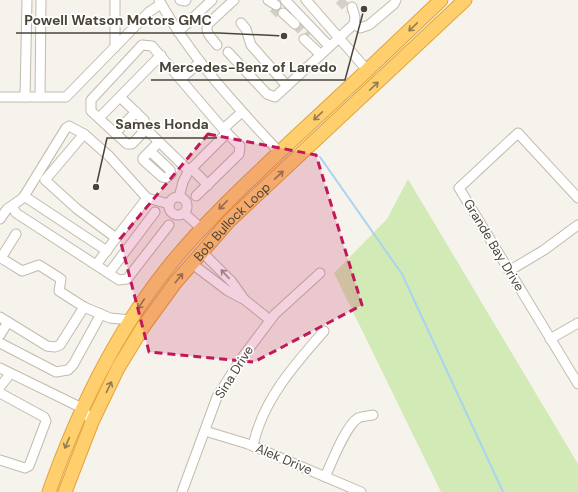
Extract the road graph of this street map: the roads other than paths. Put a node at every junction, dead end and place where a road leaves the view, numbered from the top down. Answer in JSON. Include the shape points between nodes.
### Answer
{"nodes":[{"id":1,"x":27,"y":0,"type":"edge"},
{"id":2,"x":41,"y":0,"type":"edge"},
{"id":3,"x":115,"y":0,"type":"edge"},
{"id":4,"x":180,"y":0,"type":"edge"},
{"id":5,"x":186,"y":0,"type":"edge"},
{"id":6,"x":212,"y":0,"type":"edge"},
{"id":7,"x":234,"y":0,"type":"edge"},
{"id":8,"x":285,"y":0,"type":"edge"},
{"id":9,"x":306,"y":0,"type":"edge"},
{"id":10,"x":396,"y":0,"type":"edge"},
{"id":11,"x":441,"y":0,"type":"edge"},
{"id":12,"x":465,"y":0,"type":"edge"},
{"id":13,"x":160,"y":2,"type":"edge"},
{"id":14,"x":351,"y":10,"type":"tunnel mouth"},
{"id":15,"x":282,"y":14,"type":"tunnel mouth"},
{"id":16,"x":241,"y":23,"type":"dead end"},
{"id":17,"x":354,"y":24,"type":"junction"},
{"id":18,"x":293,"y":26,"type":"tunnel mouth"},
{"id":19,"x":178,"y":32,"type":"junction"},
{"id":20,"x":338,"y":37,"type":"junction"},
{"id":21,"x":307,"y":40,"type":"tunnel mouth"},
{"id":22,"x":217,"y":45,"type":"dead end"},
{"id":23,"x":329,"y":46,"type":"junction"},
{"id":24,"x":115,"y":47,"type":"junction"},
{"id":25,"x":228,"y":52,"type":"dead end"},
{"id":26,"x":320,"y":54,"type":"junction"},
{"id":27,"x":161,"y":55,"type":"junction"},
{"id":28,"x":200,"y":62,"type":"junction"},
{"id":29,"x":367,"y":70,"type":"junction"},
{"id":30,"x":181,"y":79,"type":"junction"},
{"id":31,"x":287,"y":86,"type":"junction"},
{"id":32,"x":0,"y":96,"type":"edge"},
{"id":33,"x":25,"y":97,"type":"junction"},
{"id":34,"x":40,"y":97,"type":"junction"},
{"id":35,"x":120,"y":97,"type":"junction"},
{"id":36,"x":136,"y":112,"type":"junction"},
{"id":37,"x":242,"y":112,"type":"junction"},
{"id":38,"x":99,"y":118,"type":"junction"},
{"id":39,"x":146,"y":129,"type":"junction"},
{"id":40,"x":225,"y":130,"type":"junction"},
{"id":41,"x":115,"y":133,"type":"junction"},
{"id":42,"x":84,"y":134,"type":"junction"},
{"id":43,"x":159,"y":142,"type":"junction"},
{"id":44,"x":150,"y":151,"type":"dead end"},
{"id":45,"x":280,"y":152,"type":"junction"},
{"id":46,"x":190,"y":170,"type":"junction"},
{"id":47,"x":36,"y":175,"type":"junction"},
{"id":48,"x":45,"y":180,"type":"junction"},
{"id":49,"x":208,"y":185,"type":"junction"},
{"id":50,"x":24,"y":196,"type":"junction"},
{"id":51,"x":196,"y":196,"type":"dead end"},
{"id":52,"x":179,"y":197,"type":"junction"},
{"id":53,"x":147,"y":198,"type":"junction"},
{"id":54,"x":578,"y":198,"type":"edge"},
{"id":55,"x":169,"y":204,"type":"junction"},
{"id":56,"x":12,"y":206,"type":"junction"},
{"id":57,"x":155,"y":212,"type":"dead end"},
{"id":58,"x":184,"y":212,"type":"junction"},
{"id":59,"x":0,"y":219,"type":"edge"},
{"id":60,"x":169,"y":225,"type":"dead end"},
{"id":61,"x":578,"y":225,"type":"edge"},
{"id":62,"x":201,"y":228,"type":"junction"},
{"id":63,"x":16,"y":234,"type":"dead end"},
{"id":64,"x":116,"y":238,"type":"junction"},
{"id":65,"x":107,"y":251,"type":"junction"},
{"id":66,"x":201,"y":251,"type":"junction"},
{"id":67,"x":1,"y":259,"type":"edge"},
{"id":68,"x":191,"y":263,"type":"junction"},
{"id":69,"x":96,"y":265,"type":"junction"},
{"id":70,"x":509,"y":271,"type":"junction"},
{"id":71,"x":109,"y":273,"type":"junction"},
{"id":72,"x":320,"y":273,"type":"dead end"},
{"id":73,"x":245,"y":300,"type":"junction"},
{"id":74,"x":84,"y":306,"type":"junction"},
{"id":75,"x":101,"y":314,"type":"junction"},
{"id":76,"x":4,"y":320,"type":"edge"},
{"id":77,"x":131,"y":320,"type":"junction"},
{"id":78,"x":270,"y":320,"type":"junction"},
{"id":79,"x":578,"y":322,"type":"edge"},
{"id":80,"x":324,"y":331,"type":"dead end"},
{"id":81,"x":0,"y":335,"type":"edge"},
{"id":82,"x":550,"y":339,"type":"junction"},
{"id":83,"x":0,"y":343,"type":"edge"},
{"id":84,"x":0,"y":368,"type":"edge"},
{"id":85,"x":10,"y":374,"type":"junction"},
{"id":86,"x":578,"y":384,"type":"edge"},
{"id":87,"x":0,"y":387,"type":"edge"},
{"id":88,"x":0,"y":393,"type":"edge"},
{"id":89,"x":82,"y":408,"type":"junction"},
{"id":90,"x":373,"y":415,"type":"dead end"},
{"id":91,"x":92,"y":422,"type":"junction"},
{"id":92,"x":204,"y":431,"type":"junction"},
{"id":93,"x":253,"y":446,"type":"junction"},
{"id":94,"x":0,"y":460,"type":"edge"},
{"id":95,"x":325,"y":477,"type":"junction"},
{"id":96,"x":49,"y":492,"type":"edge"},
{"id":97,"x":65,"y":492,"type":"edge"},
{"id":98,"x":182,"y":492,"type":"edge"},
{"id":99,"x":361,"y":492,"type":"edge"}],
"edges":[{"from":1,"to":33,"type":"street"},
{"from":2,"to":34,"type":"street"},
{"from":3,"to":24,"type":"street"},
{"from":4,"to":5,"type":"street"},
{"from":6,"to":19,"type":"street"},
{"from":7,"to":22,"type":"street","via":[[206,27]]},
{"from":8,"to":23,"type":"street"},
{"from":9,"to":20,"type":"street"},
{"from":10,"to":17,"type":"street","via":[[366,27],[360,28]]},
{"from":11,"to":29,"type":"highway","name":"Bob Bullock Loop","one_way":true},
{"from":66,"to":12,"type":"highway","name":"Bob Bullock Loop","one_way":true,"via":[[229,221]]},
{"from":13,"to":19,"type":"street"},
{"from":13,"to":24,"type":"street"},
{"from":14,"to":17,"type":"street","via":[[355,17]]},
{"from":15,"to":18,"type":"street"},
{"from":16,"to":31,"type":"street","via":[[252,45]]},
{"from":17,"to":20,"type":"street"},
{"from":19,"to":28,"type":"street"},
{"from":20,"to":23,"type":"street"},
{"from":20,"to":29,"type":"street"},
{"from":21,"to":26,"type":"street"},
{"from":23,"to":26,"type":"street"},
{"from":24,"to":34,"type":"street","via":[[70,94],[62,98]]},
{"from":25,"to":31,"type":"street","via":[[270,96],[275,97]]},
{"from":26,"to":31,"type":"street"},
{"from":27,"to":30,"type":"street"},
{"from":27,"to":35,"type":"street"},
{"from":27,"to":38,"type":"street","via":[[152,46],[142,45],[90,100],[91,111]]},
{"from":28,"to":30,"type":"street"},
{"from":28,"to":37,"type":"street"},
{"from":29,"to":45,"type":"highway","name":"Bob Bullock Loop","one_way":true},
{"from":30,"to":40,"type":"street"},
{"from":32,"to":33,"type":"street"},
{"from":33,"to":34,"type":"street"},
{"from":35,"to":36,"type":"street"},
{"from":35,"to":38,"type":"street"},
{"from":36,"to":39,"type":"street","via":[[144,120]]},
{"from":36,"to":41,"type":"street"},
{"from":37,"to":40,"type":"street"},
{"from":37,"to":45,"type":"street"},
{"from":38,"to":41,"type":"street"},
{"from":39,"to":41,"type":"street","via":[[130,144]]},
{"from":39,"to":43,"type":"street"},
{"from":40,"to":46,"type":"street"},
{"from":40,"to":49,"type":"street","via":[[240,146],[239,154]]},
{"from":42,"to":47,"type":"street","via":[[73,127],[66,128]]},
{"from":42,"to":48,"type":"street"},
{"from":42,"to":53,"type":"street","via":[[110,156]]},
{"from":43,"to":44,"type":"street"},
{"from":43,"to":46,"type":"street"},
{"from":45,"to":62,"type":"highway","name":"Bob Bullock Loop","one_way":true},
{"from":46,"to":49,"type":"street"},
{"from":46,"to":52,"type":"street","via":[[182,182]]},
{"from":47,"to":48,"type":"street"},
{"from":47,"to":50,"type":"street"},
{"from":48,"to":64,"type":"street","via":[[77,209]]},
{"from":49,"to":51,"type":"street"},
{"from":50,"to":56,"type":"street"},
{"from":50,"to":65,"type":"street"},
{"from":52,"to":55,"type":"street","via":[[172,199]]},
{"from":52,"to":58,"type":"street","via":[[187,204]]},
{"from":53,"to":55,"type":"street"},
{"from":53,"to":64,"type":"street"},
{"from":54,"to":70,"type":"street","name":"Grande Bay Drive","via":[[518,134],[459,188]]},
{"from":55,"to":58,"type":"street","via":[[169,211],[174,215]]},
{"from":56,"to":59,"type":"street"},
{"from":56,"to":69,"type":"street","via":[[16,213]]},
{"from":57,"to":71,"type":"street"},
{"from":58,"to":62,"type":"street"},
{"from":60,"to":71,"type":"street","via":[[127,278],[119,280]]},
{"from":61,"to":70,"type":"street"},
{"from":62,"to":77,"type":"highway","name":"Bob Bullock Loop","one_way":true},
{"from":63,"to":67,"type":"street"},
{"from":64,"to":65,"type":"street"},
{"from":65,"to":69,"type":"street"},
{"from":66,"to":68,"type":"highway","name":"Bob Bullock Loop"},
{"from":73,"to":66,"type":"street","one_way":true,"via":[[232,282]]},
{"from":67,"to":74,"type":"street","via":[[22,271],[39,265],[61,279],[59,291]]},
{"from":68,"to":73,"type":"street","via":[[228,291]]},
{"from":91,"to":68,"type":"highway","name":"Bob Bullock Loop","one_way":true,"via":[[118,368],[143,327]]},
{"from":69,"to":71,"type":"street"},
{"from":70,"to":82,"type":"street","name":"Grande Bay Drive"},
{"from":72,"to":78,"type":"street","name":"Sina Drive"},
{"from":73,"to":78,"type":"street"},
{"from":74,"to":75,"type":"street"},
{"from":74,"to":76,"type":"street","via":[[60,345],[54,347],[47,346]]},
{"from":75,"to":77,"type":"street","via":[[117,320]]},
{"from":75,"to":83,"type":"street","via":[[73,366],[62,372],[56,372]]},
{"from":76,"to":81,"type":"street"},
{"from":77,"to":89,"type":"highway","name":"Bob Bullock Loop"},
{"from":78,"to":92,"type":"street","name":"Sina Drive","via":[[217,397]]},
{"from":79,"to":82,"type":"street"},
{"from":80,"to":93,"type":"street","via":[[279,386],[255,436]]},
{"from":82,"to":86,"type":"street","name":"Grande Bay Drive"},
{"from":84,"to":85,"type":"street"},
{"from":85,"to":87,"type":"street"},
{"from":85,"to":89,"type":"street"},
{"from":88,"to":94,"type":"street","via":[[44,417],[46,421],[29,466],[25,468]]},
{"from":89,"to":91,"type":"street"},
{"from":89,"to":96,"type":"highway","name":"Bob Bullock Loop","one_way":true},
{"from":90,"to":95,"type":"street","via":[[358,418],[352,424],[339,444]]},
{"from":91,"to":97,"type":"highway","name":"Bob Bullock Loop"},
{"from":92,"to":93,"type":"street","name":"Alek Drive"},
{"from":92,"to":98,"type":"street","name":"Sina Drive"},
{"from":93,"to":95,"type":"street","name":"Alek Drive"},
{"from":95,"to":99,"type":"street","name":"Alek Drive"}]}
